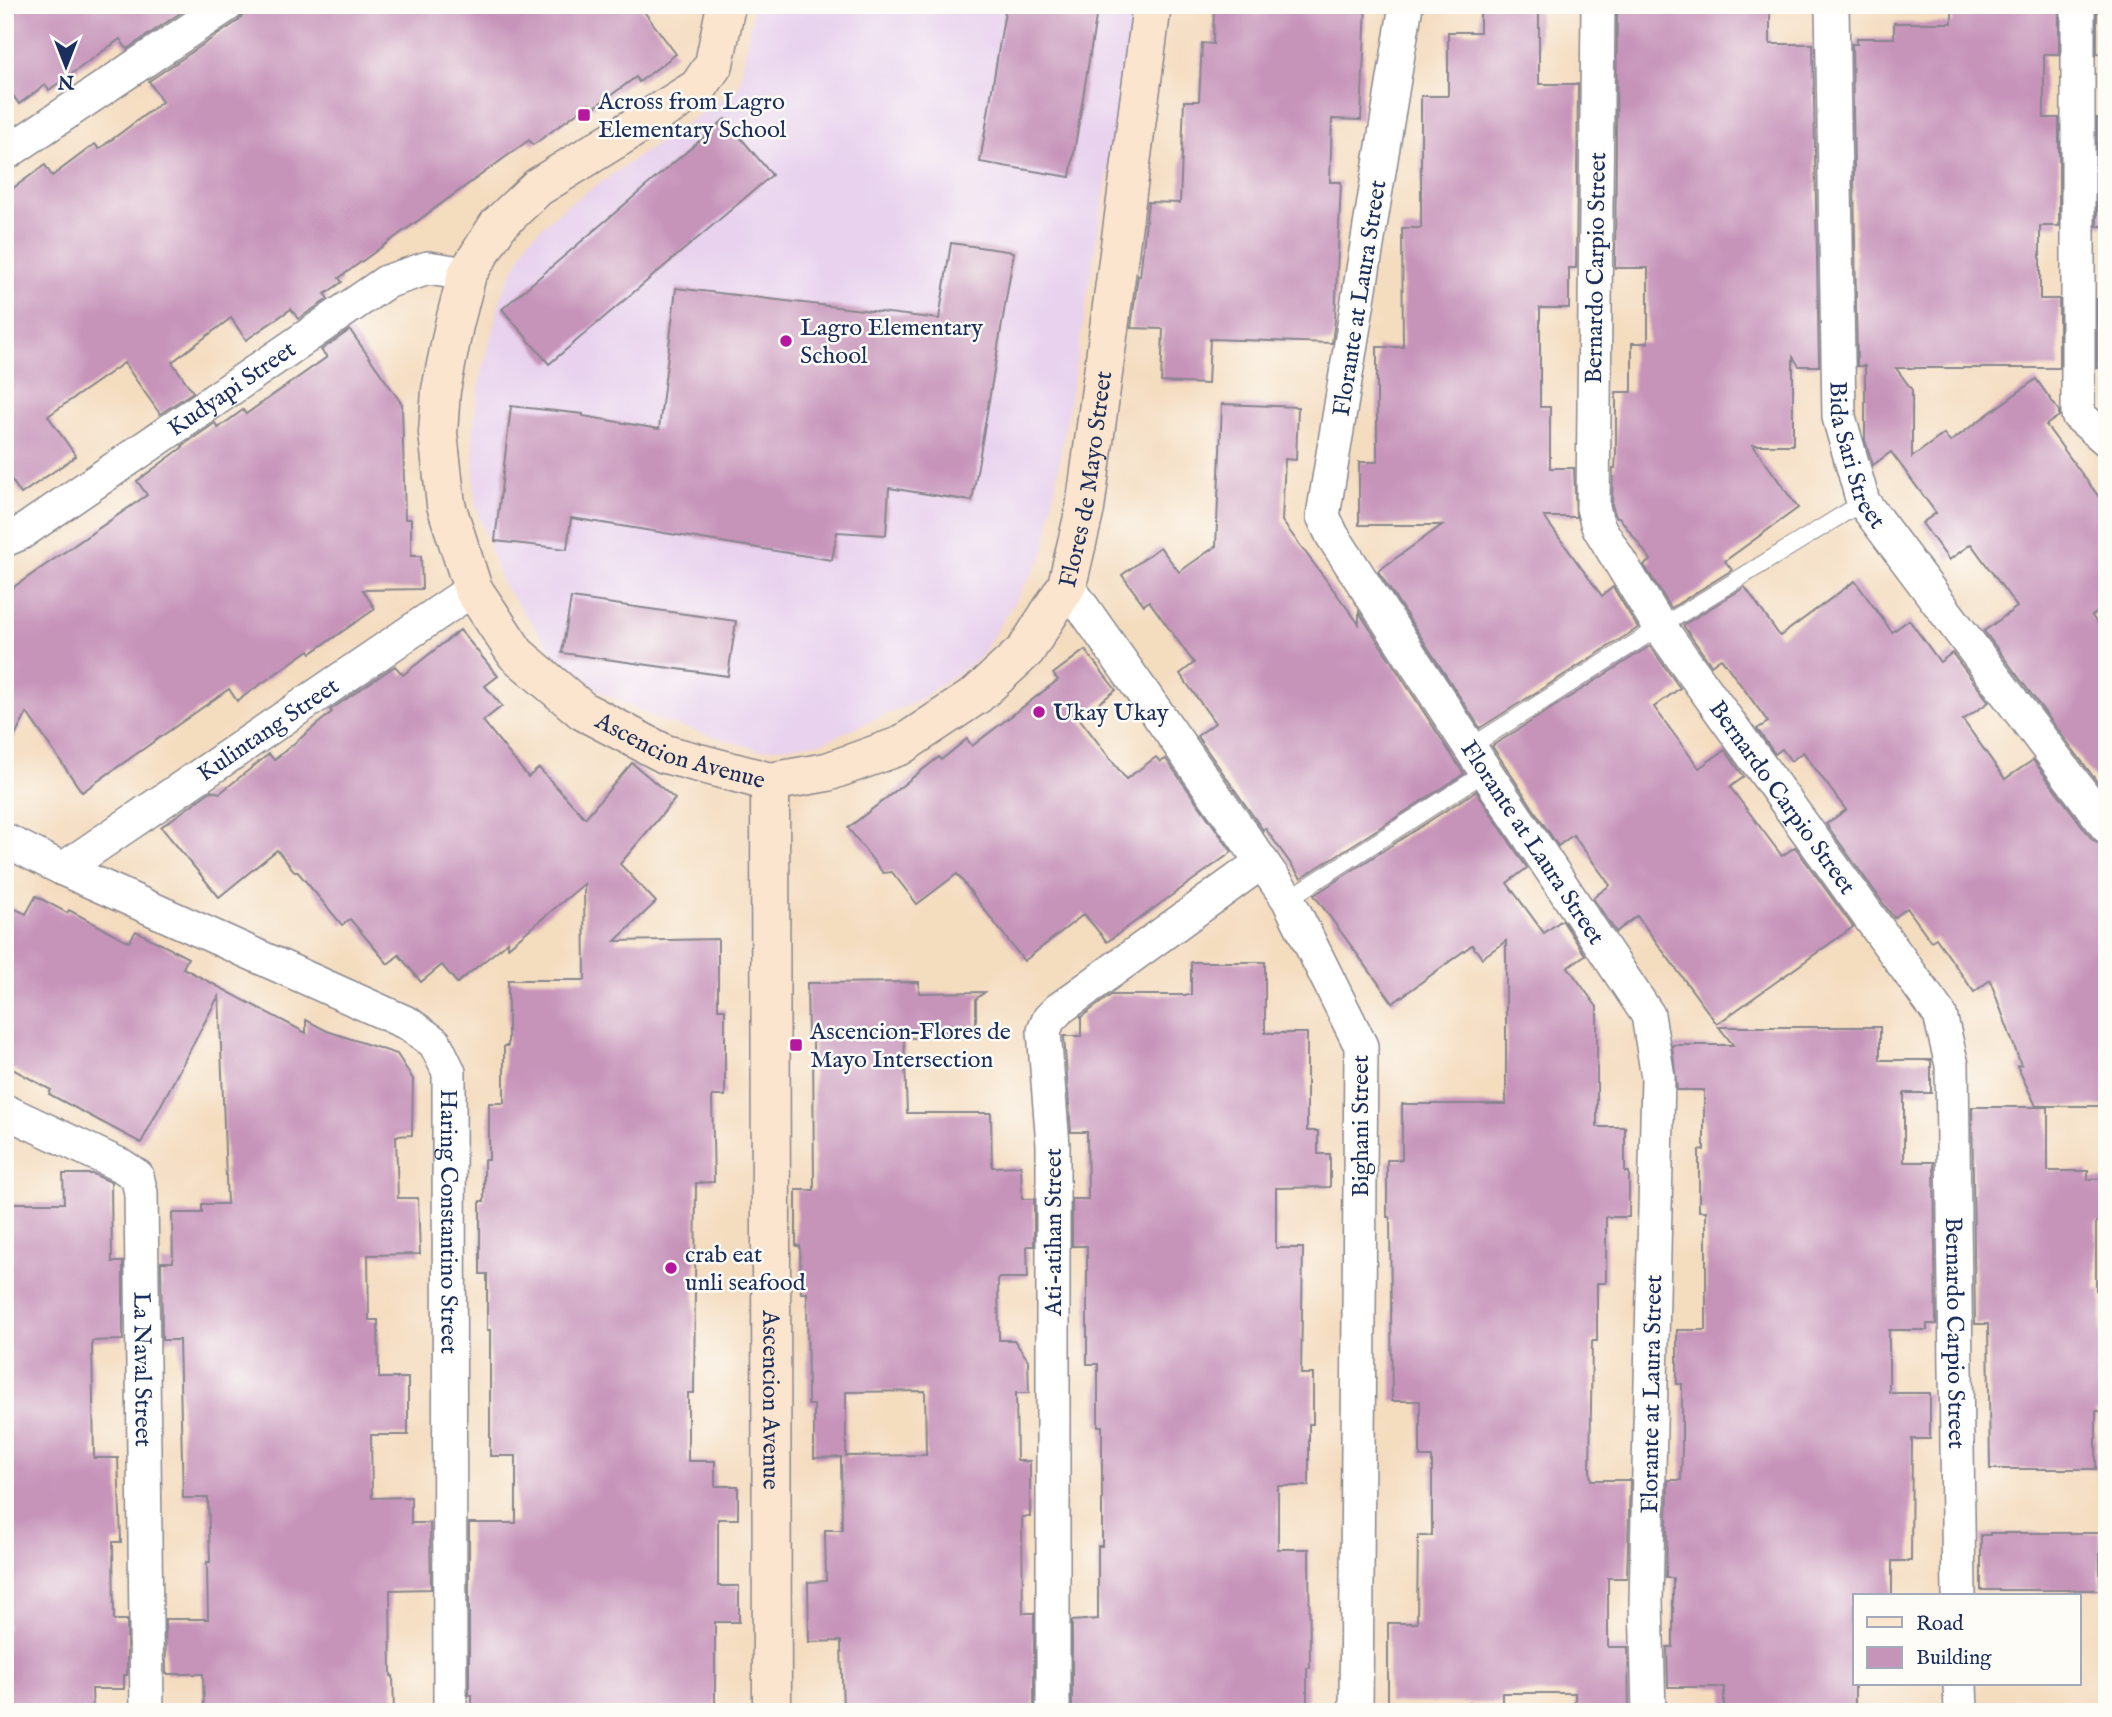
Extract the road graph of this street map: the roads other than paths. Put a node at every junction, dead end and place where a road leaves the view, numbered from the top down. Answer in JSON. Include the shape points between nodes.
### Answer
{"nodes":[{"id":1,"x":227,"y":5,"type":"edge"},
{"id":2,"x":726,"y":5,"type":"edge"},
{"id":3,"x":1153,"y":5,"type":"edge"},
{"id":4,"x":1406,"y":5,"type":"edge"},
{"id":5,"x":1598,"y":5,"type":"edge"},
{"id":6,"x":1832,"y":5,"type":"edge"},
{"id":7,"x":2078,"y":5,"type":"edge"},
{"id":8,"x":5,"y":154,"type":"edge"},
{"id":9,"x":467,"y":274,"type":"junction"},
{"id":10,"x":2107,"y":440,"type":"edge"},
{"id":11,"x":1863,"y":502,"type":"junction"},
{"id":12,"x":5,"y":540,"type":"edge"},
{"id":13,"x":1068,"y":585,"type":"junction"},
{"id":14,"x":473,"y":589,"type":"junction"},
{"id":15,"x":1660,"y":627,"type":"junction"},
{"id":16,"x":1478,"y":759,"type":"junction"},
{"id":17,"x":770,"y":782,"type":"junction"},
{"id":18,"x":2107,"y":827,"type":"edge"},
{"id":19,"x":5,"y":840,"type":"edge"},
{"id":20,"x":1262,"y":862,"type":"junction"},
{"id":21,"x":63,"y":869,"type":"junction"},
{"id":22,"x":1288,"y":899,"type":"junction"},
{"id":23,"x":5,"y":1111,"type":"edge"},
{"id":24,"x":1959,"y":1594,"type":"edge"},
{"id":25,"x":1960,"y":1686,"type":"edge"},
{"id":26,"x":147,"y":1712,"type":"edge"},
{"id":27,"x":450,"y":1712,"type":"edge"},
{"id":28,"x":772,"y":1712,"type":"edge"},
{"id":29,"x":1053,"y":1712,"type":"edge"},
{"id":30,"x":1356,"y":1712,"type":"edge"},
{"id":31,"x":1649,"y":1712,"type":"edge"},
{"id":32,"x":1961,"y":1712,"type":"edge"}],
"edges":[{"from":1,"to":8,"type":"street"},
{"from":2,"to":9,"type":"street","name":"Ascencion Avenue","via":[[714,64],[698,88],[538,187],[498,225]]},
{"from":3,"to":13,"type":"street","name":"Flores de Mayo Street","via":[[1085,509]]},
{"from":4,"to":16,"type":"street","name":"Florante at Laura Street","via":[[1323,516]]},
{"from":5,"to":15,"type":"street","name":"Bernardo Carpio Street","via":[[1593,508],[1598,526]]},
{"from":6,"to":11,"type":"street","name":"Bida Sari Street","via":[[1839,417]]},
{"from":7,"to":10,"type":"street","via":[[2078,415]]},
{"from":9,"to":12,"type":"street","name":"Kudyapi Street","via":[[428,268],[386,282]]},
{"from":9,"to":14,"type":"street","name":"Ascencion Avenue","via":[[441,390],[438,433],[446,505]]},
{"from":11,"to":15,"type":"lane"},
{"from":11,"to":18,"type":"street","name":"Bida Sari Street"},
{"from":13,"to":17,"type":"street","name":"Flores de Mayo Street","via":[[1026,650],[977,695],[900,747],[827,772]]},
{"from":13,"to":20,"type":"street","name":"Bighani Street"},
{"from":14,"to":17,"type":"street","name":"Ascencion Avenue","via":[[516,654],[583,711],[665,754]]},
{"from":14,"to":21,"type":"street","name":"Kulintang Street"},
{"from":15,"to":16,"type":"lane"},
{"from":15,"to":24,"type":"street","name":"Bernardo Carpio Street","via":[[1940,1015],[1952,1065]]},
{"from":16,"to":22,"type":"lane"},
{"from":16,"to":31,"type":"street","name":"Florante at Laura Street","via":[[1648,1015],[1658,1077],[1646,1601]]},
{"from":17,"to":28,"type":"street","name":"Ascencion Avenue"},
{"from":19,"to":21,"type":"street","name":"Haring Constantino Street"},
{"from":20,"to":22,"type":"street","name":"Bighani Street"},
{"from":20,"to":29,"type":"street","name":"Ati-atihan Street","via":[[1059,1009],[1044,1031],[1053,1145]]},
{"from":21,"to":27,"type":"street","name":"Haring Constantino Street","via":[[409,1024],[435,1043],[449,1072]]},
{"from":22,"to":30,"type":"street","name":"Bighani Street","via":[[1361,1046]]},
{"from":23,"to":26,"type":"street","name":"La Naval Street","via":[[138,1176]]},
{"from":25,"to":32,"type":"street"}]}
